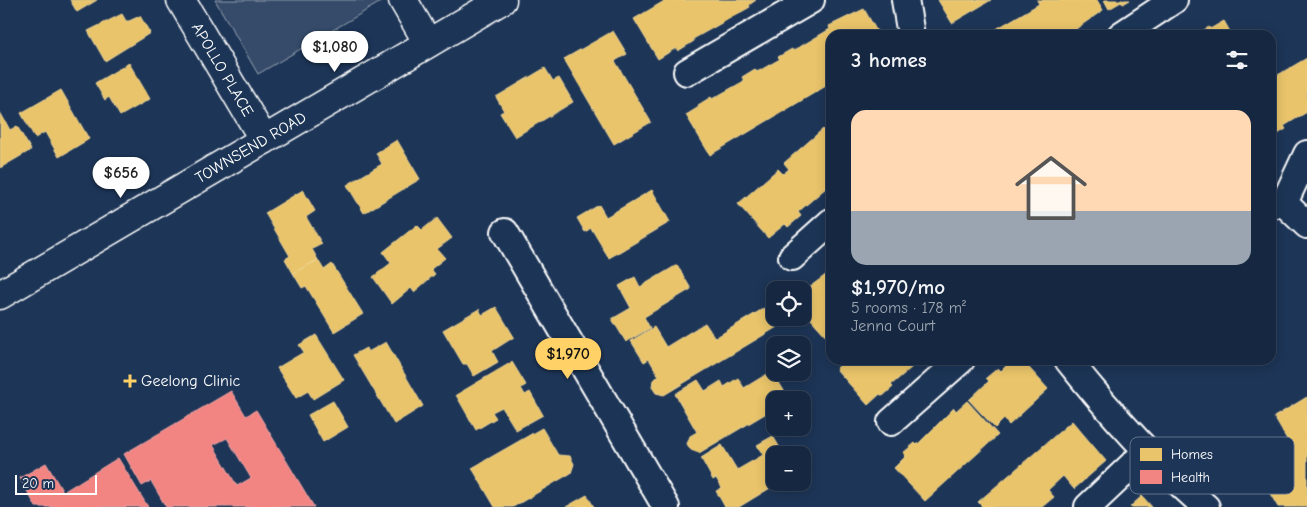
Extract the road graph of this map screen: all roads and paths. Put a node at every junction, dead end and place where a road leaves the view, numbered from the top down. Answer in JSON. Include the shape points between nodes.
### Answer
{"nodes":[{"id":1,"x":181,"y":0,"type":"edge"},
{"id":2,"x":403,"y":0,"type":"edge"},
{"id":3,"x":502,"y":0,"type":"edge"},
{"id":4,"x":811,"y":0,"type":"edge"},
{"id":5,"x":905,"y":0,"type":"edge"},
{"id":6,"x":1174,"y":0,"type":"edge"},
{"id":7,"x":911,"y":30,"type":"edge"},
{"id":8,"x":1129,"y":30,"type":"edge"},
{"id":9,"x":428,"y":43,"type":"junction"},
{"id":10,"x":687,"y":72,"type":"dead end"},
{"id":11,"x":264,"y":140,"type":"junction"},
{"id":12,"x":1307,"y":154,"type":"edge"},
{"id":13,"x":1278,"y":204,"type":"edge"},
{"id":14,"x":1307,"y":225,"type":"edge"},
{"id":15,"x":826,"y":226,"type":"edge"},
{"id":16,"x":505,"y":232,"type":"dead end"},
{"id":17,"x":792,"y":257,"type":"dead end"},
{"id":18,"x":0,"y":295,"type":"edge"},
{"id":19,"x":955,"y":365,"type":"edge"},
{"id":20,"x":1072,"y":365,"type":"edge"},
{"id":21,"x":891,"y":422,"type":"dead end"},
{"id":22,"x":1133,"y":437,"type":"edge"},
{"id":23,"x":1130,"y":468,"type":"edge"},
{"id":24,"x":1192,"y":494,"type":"edge"},
{"id":25,"x":666,"y":507,"type":"edge"},
{"id":26,"x":1088,"y":507,"type":"edge"},
{"id":27,"x":1206,"y":507,"type":"edge"}],
"edges":[{"from":1,"to":11,"type":"main road","name":"APOLLO PLACE"},
{"from":2,"to":9,"type":"main road"},
{"from":3,"to":9,"type":"main road","name":"TOWNSEND ROAD"},
{"from":4,"to":10,"type":"street"},
{"from":5,"to":7,"type":"street"},
{"from":6,"to":8,"type":"street"},
{"from":9,"to":11,"type":"main road","name":"TOWNSEND ROAD"},
{"from":11,"to":18,"type":"main road","name":"TOWNSEND ROAD"},
{"from":12,"to":13,"type":"street"},
{"from":13,"to":14,"type":"street"},
{"from":15,"to":17,"type":"street"},
{"from":16,"to":25,"type":"street"},
{"from":19,"to":21,"type":"street"},
{"from":20,"to":22,"type":"street"},
{"from":23,"to":26,"type":"street"},
{"from":24,"to":27,"type":"street"}]}
